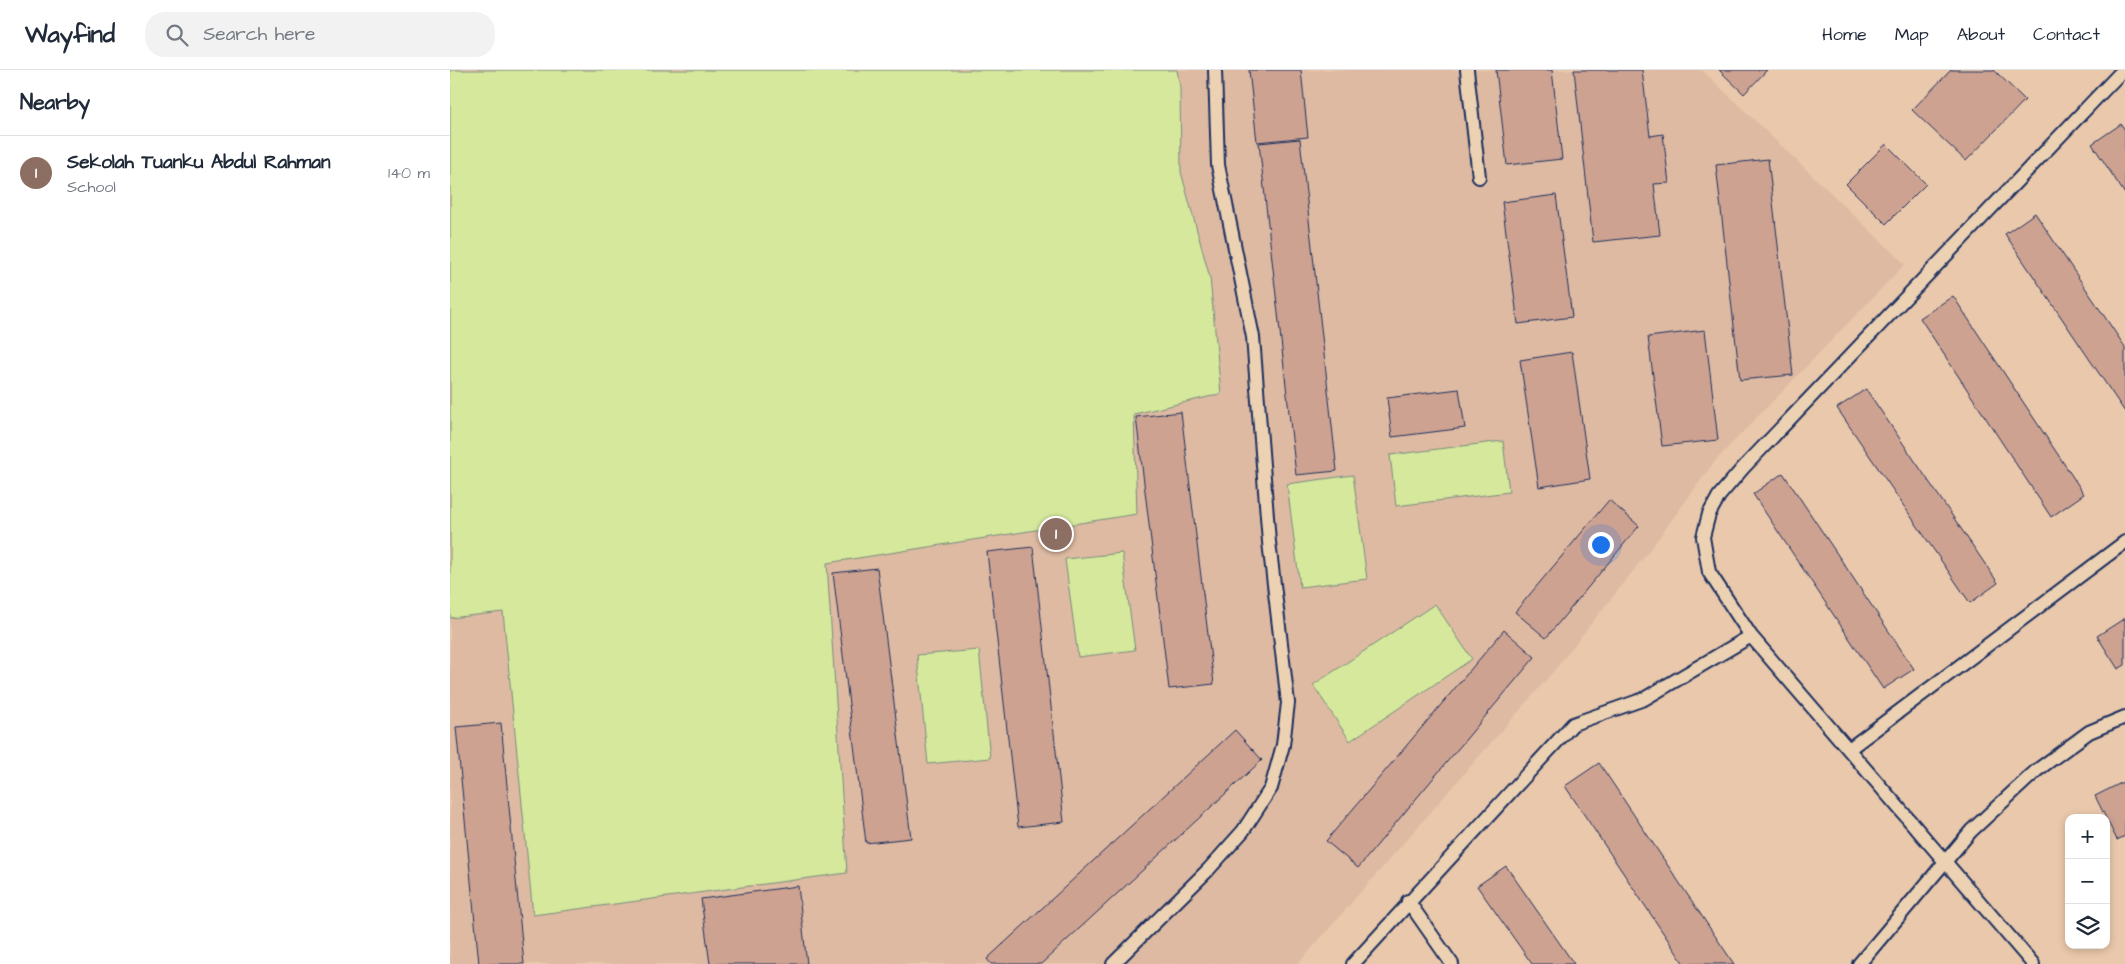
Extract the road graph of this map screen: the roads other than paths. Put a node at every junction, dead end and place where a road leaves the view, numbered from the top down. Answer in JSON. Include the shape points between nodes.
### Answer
{"nodes":[{"id":1,"x":1215,"y":70,"type":"edge"},
{"id":2,"x":1468,"y":70,"type":"edge"},
{"id":3,"x":2123,"y":70,"type":"edge"},
{"id":4,"x":1479,"y":177,"type":"dead end"},
{"id":5,"x":2125,"y":542,"type":"edge"},
{"id":6,"x":1751,"y":636,"type":"junction"},
{"id":7,"x":2125,"y":717,"type":"edge"},
{"id":8,"x":1848,"y":749,"type":"junction"},
{"id":9,"x":1946,"y":862,"type":"junction"},
{"id":10,"x":1408,"y":901,"type":"junction"},
{"id":11,"x":1113,"y":964,"type":"edge"},
{"id":12,"x":1352,"y":964,"type":"edge"},
{"id":13,"x":1452,"y":964,"type":"edge"},
{"id":14,"x":1859,"y":964,"type":"edge"},
{"id":15,"x":2033,"y":964,"type":"edge"}],
"edges":[{"from":1,"to":11,"type":"lane","via":[[1218,165],[1252,337],[1269,542],[1288,703],[1283,745],[1270,788],[1243,831]]},
{"from":2,"to":4,"type":"lane"},
{"from":3,"to":6,"type":"lane","via":[[1719,496],[1709,514],[1703,537],[1709,572]]},
{"from":5,"to":8,"type":"lane"},
{"from":6,"to":8,"type":"lane"},
{"from":6,"to":10,"type":"lane","via":[[1644,699],[1573,724]]},
{"from":7,"to":9,"type":"lane","via":[[2089,732],[2036,771],[1972,831]]},
{"from":8,"to":9,"type":"lane"},
{"from":9,"to":14,"type":"lane"},
{"from":9,"to":15,"type":"lane"},
{"from":10,"to":12,"type":"lane"},
{"from":10,"to":13,"type":"lane"}]}
